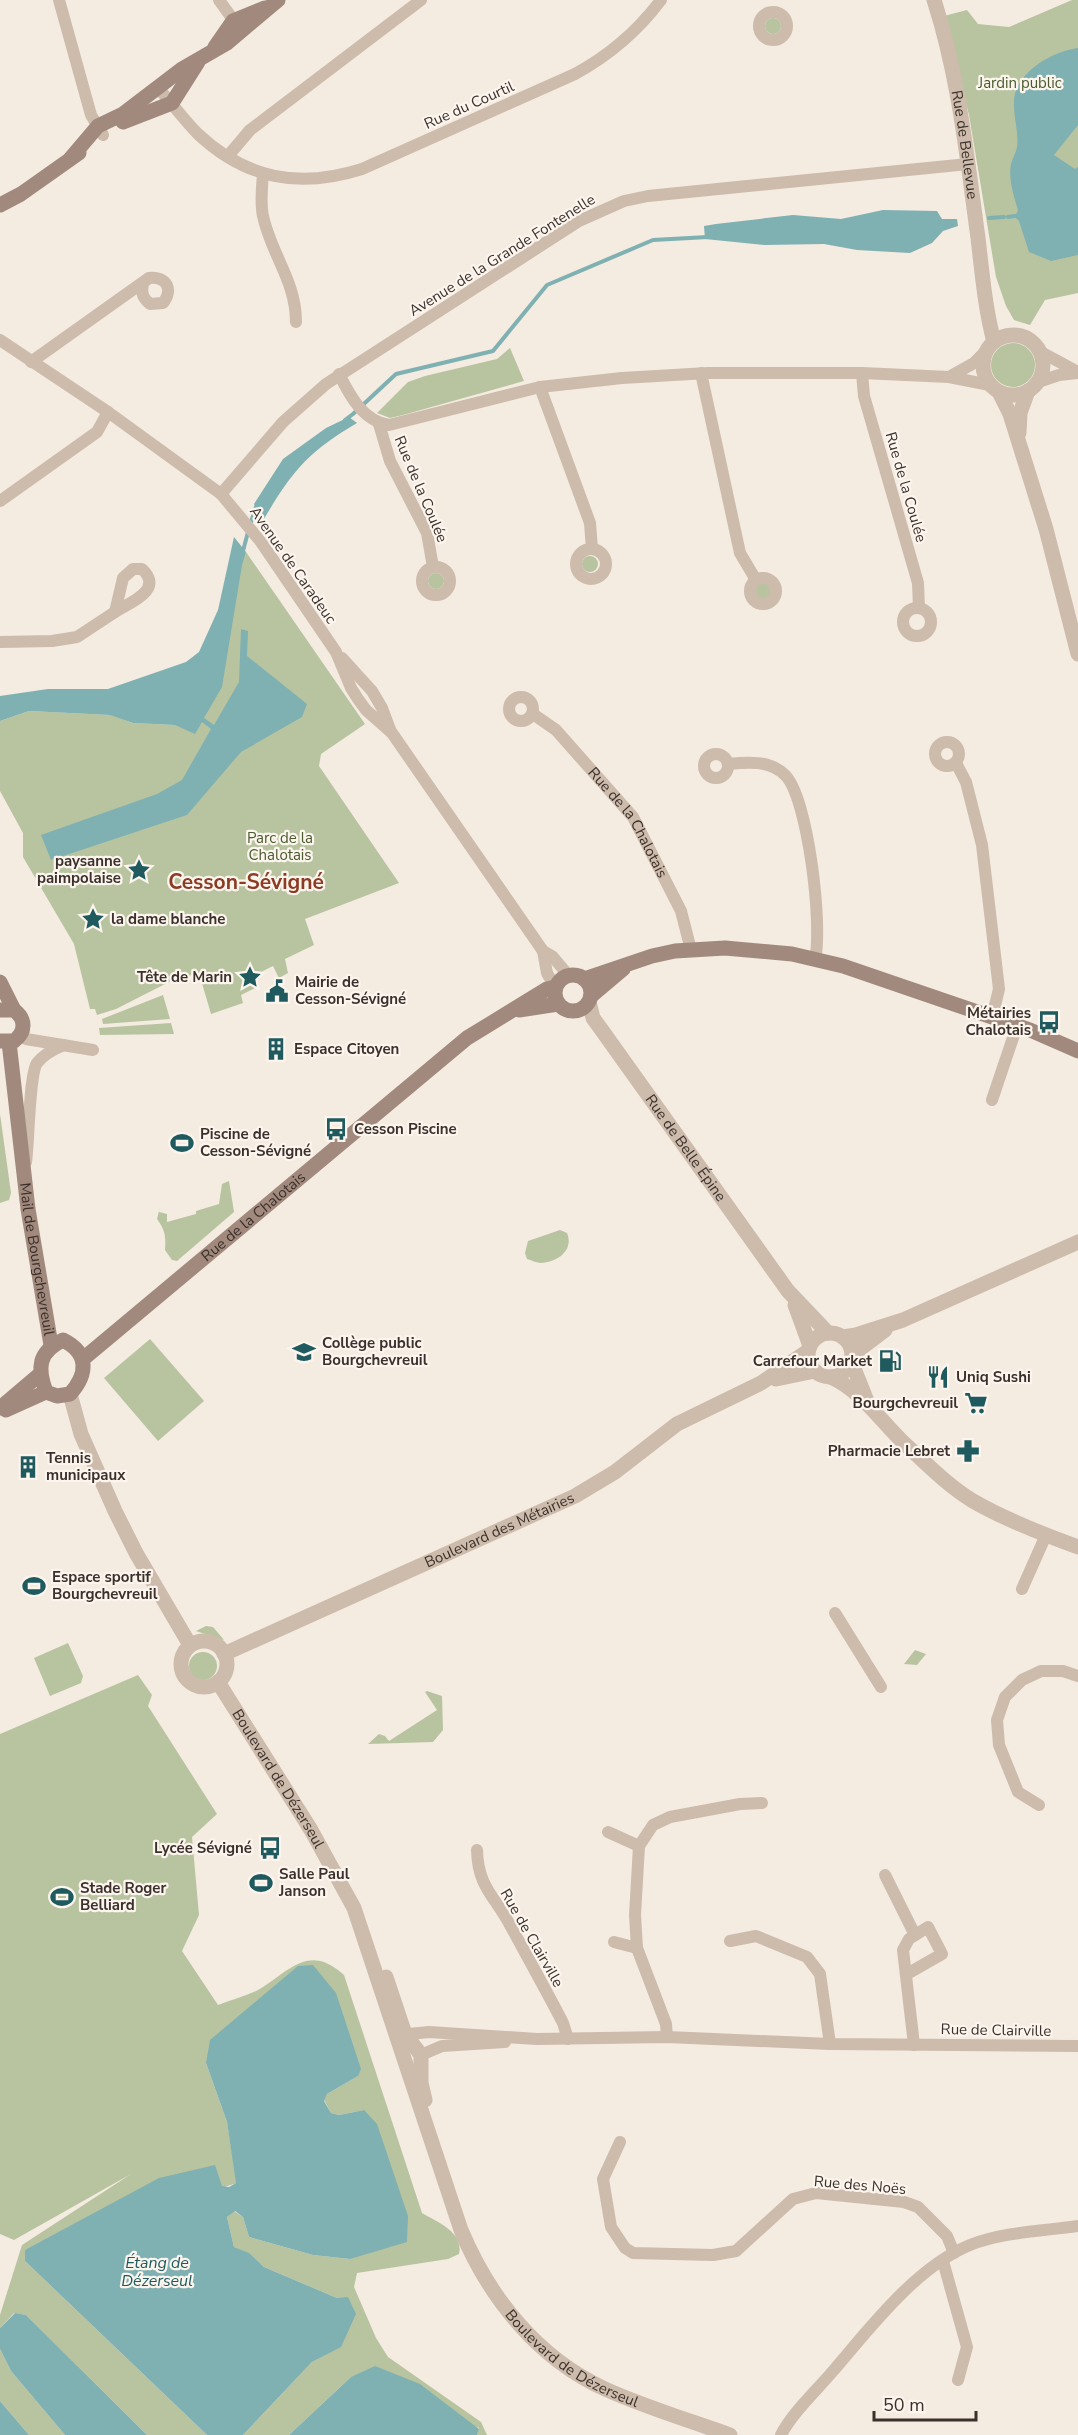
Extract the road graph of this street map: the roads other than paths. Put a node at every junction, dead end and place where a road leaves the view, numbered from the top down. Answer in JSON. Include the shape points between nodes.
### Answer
{"nodes":[{"id":1,"x":59,"y":0,"type":"edge"},
{"id":2,"x":219,"y":0,"type":"edge"},
{"id":3,"x":421,"y":0,"type":"edge"},
{"id":4,"x":661,"y":0,"type":"edge"},
{"id":5,"x":934,"y":0,"type":"edge"},
{"id":6,"x":274,"y":3,"type":"edge"},
{"id":7,"x":237,"y":26,"type":"junction"},
{"id":8,"x":200,"y":59,"type":"junction"},
{"id":9,"x":158,"y":88,"type":"junction"},
{"id":10,"x":172,"y":103,"type":"junction"},
{"id":11,"x":101,"y":131,"type":"junction"},
{"id":12,"x":228,"y":156,"type":"junction"},
{"id":13,"x":968,"y":164,"type":"junction"},
{"id":14,"x":263,"y":174,"type":"junction"},
{"id":15,"x":0,"y":205,"type":"edge"},
{"id":16,"x":143,"y":284,"type":"dead end"},
{"id":17,"x":986,"y":292,"type":"junction"},
{"id":18,"x":296,"y":322,"type":"dead end"},
{"id":19,"x":1011,"y":335,"type":"junction"},
{"id":20,"x":0,"y":340,"type":"edge"},
{"id":21,"x":990,"y":347,"type":"junction"},
{"id":22,"x":1039,"y":351,"type":"junction"},
{"id":23,"x":31,"y":362,"type":"junction"},
{"id":24,"x":1078,"y":372,"type":"edge"},
{"id":25,"x":701,"y":373,"type":"junction"},
{"id":26,"x":339,"y":374,"type":"junction"},
{"id":27,"x":862,"y":374,"type":"junction"},
{"id":28,"x":949,"y":377,"type":"junction"},
{"id":29,"x":540,"y":387,"type":"junction"},
{"id":30,"x":1033,"y":387,"type":"junction"},
{"id":31,"x":994,"y":388,"type":"junction"},
{"id":32,"x":108,"y":412,"type":"junction"},
{"id":33,"x":379,"y":424,"type":"junction"},
{"id":34,"x":1018,"y":439,"type":"junction"},
{"id":35,"x":221,"y":494,"type":"junction"},
{"id":36,"x":0,"y":501,"type":"edge"},
{"id":37,"x":592,"y":549,"type":"dead end"},
{"id":38,"x":433,"y":567,"type":"dead end"},
{"id":39,"x":756,"y":580,"type":"dead end"},
{"id":40,"x":919,"y":608,"type":"dead end"},
{"id":41,"x":115,"y":612,"type":"dead end"},
{"id":42,"x":0,"y":642,"type":"edge"},
{"id":43,"x":1078,"y":654,"type":"edge"},
{"id":44,"x":533,"y":714,"type":"dead end"},
{"id":45,"x":956,"y":763,"type":"dead end"},
{"id":46,"x":728,"y":764,"type":"dead end"},
{"id":47,"x":691,"y":950,"type":"junction"},
{"id":48,"x":543,"y":951,"type":"junction"},
{"id":49,"x":814,"y":959,"type":"junction"},
{"id":50,"x":629,"y":965,"type":"junction"},
{"id":51,"x":568,"y":975,"type":"junction"},
{"id":52,"x":584,"y":979,"type":"junction"},
{"id":53,"x":0,"y":982,"type":"edge"},
{"id":54,"x":555,"y":987,"type":"junction"},
{"id":55,"x":590,"y":999,"type":"junction"},
{"id":56,"x":558,"y":1004,"type":"junction"},
{"id":57,"x":7,"y":1010,"type":"edge"},
{"id":58,"x":511,"y":1012,"type":"junction"},
{"id":59,"x":992,"y":1018,"type":"junction"},
{"id":60,"x":1017,"y":1026,"type":"junction"},
{"id":61,"x":10,"y":1039,"type":"edge"},
{"id":62,"x":64,"y":1045,"type":"junction"},
{"id":63,"x":1076,"y":1049,"type":"edge"},
{"id":64,"x":93,"y":1050,"type":"dead end"},
{"id":65,"x":992,"y":1100,"type":"dead end"},
{"id":66,"x":25,"y":1172,"type":"junction"},
{"id":67,"x":1078,"y":1242,"type":"edge"},
{"id":68,"x":788,"y":1291,"type":"junction"},
{"id":69,"x":903,"y":1320,"type":"junction"},
{"id":70,"x":836,"y":1335,"type":"junction"},
{"id":71,"x":51,"y":1345,"type":"junction"},
{"id":72,"x":809,"y":1349,"type":"junction"},
{"id":73,"x":852,"y":1358,"type":"junction"},
{"id":74,"x":83,"y":1359,"type":"junction"},
{"id":75,"x":815,"y":1371,"type":"junction"},
{"id":76,"x":39,"y":1375,"type":"junction"},
{"id":77,"x":831,"y":1377,"type":"junction"},
{"id":78,"x":761,"y":1383,"type":"junction"},
{"id":79,"x":46,"y":1392,"type":"junction"},
{"id":80,"x":70,"y":1394,"type":"junction"},
{"id":81,"x":868,"y":1403,"type":"junction"},
{"id":82,"x":0,"y":1410,"type":"edge"},
{"id":83,"x":1046,"y":1535,"type":"junction"},
{"id":84,"x":1078,"y":1547,"type":"edge"},
{"id":85,"x":1022,"y":1589,"type":"dead end"},
{"id":86,"x":835,"y":1613,"type":"dead end"},
{"id":87,"x":190,"y":1645,"type":"junction"},
{"id":88,"x":224,"y":1654,"type":"junction"},
{"id":89,"x":1078,"y":1676,"type":"edge"},
{"id":90,"x":218,"y":1682,"type":"junction"},
{"id":91,"x":881,"y":1687,"type":"dead end"},
{"id":92,"x":762,"y":1803,"type":"dead end"},
{"id":93,"x":1039,"y":1805,"type":"dead end"},
{"id":94,"x":608,"y":1832,"type":"dead end"},
{"id":95,"x":639,"y":1846,"type":"junction"},
{"id":96,"x":477,"y":1850,"type":"dead end"},
{"id":97,"x":885,"y":1875,"type":"dead end"},
{"id":98,"x":915,"y":1935,"type":"junction"},
{"id":99,"x":730,"y":1941,"type":"dead end"},
{"id":100,"x":614,"y":1942,"type":"dead end"},
{"id":101,"x":637,"y":1948,"type":"junction"},
{"id":102,"x":907,"y":1974,"type":"junction"},
{"id":103,"x":400,"y":2035,"type":"junction"},
{"id":104,"x":667,"y":2037,"type":"junction"},
{"id":105,"x":537,"y":2039,"type":"junction"},
{"id":106,"x":568,"y":2039,"type":"junction"},
{"id":107,"x":830,"y":2044,"type":"junction"},
{"id":108,"x":914,"y":2045,"type":"junction"},
{"id":109,"x":1078,"y":2046,"type":"edge"},
{"id":110,"x":421,"y":2055,"type":"junction"},
{"id":111,"x":620,"y":2142,"type":"dead end"},
{"id":112,"x":1078,"y":2226,"type":"edge"},
{"id":113,"x":461,"y":2230,"type":"junction"},
{"id":114,"x":954,"y":2253,"type":"junction"},
{"id":115,"x":943,"y":2261,"type":"junction"},
{"id":116,"x":958,"y":2380,"type":"dead end"},
{"id":117,"x":729,"y":2435,"type":"edge"},
{"id":118,"x":781,"y":2435,"type":"edge"}],
"edges":[{"from":1,"to":11,"type":"street","via":[[91,115]]},
{"from":2,"to":7,"type":"street"},
{"from":3,"to":12,"type":"street","via":[[250,130]]},
{"from":4,"to":14,"type":"street","name":"Rue du Courtil","via":[[627,39],[599,61],[547,88],[362,169],[326,179]]},
{"from":5,"to":13,"type":"street","name":"Rue de Bellevue","via":[[953,71]]},
{"from":6,"to":7,"type":"main road"},
{"from":7,"to":8,"type":"main road"},
{"from":8,"to":9,"type":"main road"},
{"from":8,"to":10,"type":"main road"},
{"from":9,"to":10,"type":"street","name":"Rue du Courtil"},
{"from":9,"to":11,"type":"main road"},
{"from":10,"to":11,"type":"main road"},
{"from":10,"to":12,"type":"street","name":"Rue du Courtil","via":[[196,132]]},
{"from":11,"to":15,"type":"main road","via":[[70,159]]},
{"from":12,"to":14,"type":"street","name":"Rue du Courtil"},
{"from":13,"to":17,"type":"street","name":"Rue de Bellevue"},
{"from":13,"to":26,"type":"street","name":"Avenue de la Grande Fontenelle","via":[[624,201],[579,221]]},
{"from":14,"to":18,"type":"street","via":[[264,218],[293,291]]},
{"from":16,"to":23,"type":"street"},
{"from":17,"to":19,"type":"street","name":"Rue de Bellevue"},
{"from":17,"to":21,"type":"street","name":"Rue de Bellevue"},
{"from":19,"to":21,"type":"street"},
{"from":19,"to":22,"type":"street","via":[[1027,339]]},
{"from":20,"to":23,"type":"street","name":"Avenue de Caradeuc"},
{"from":21,"to":28,"type":"street","via":[[974,363]]},
{"from":21,"to":31,"type":"street","via":[[983,369]]},
{"from":22,"to":24,"type":"street"},
{"from":22,"to":30,"type":"street","via":[[1042,370]]},
{"from":23,"to":32,"type":"street","name":"Avenue de Caradeuc"},
{"from":24,"to":30,"type":"street","via":[[1059,375]]},
{"from":25,"to":27,"type":"street","name":"Rue de la Coulée"},
{"from":25,"to":29,"type":"street","name":"Rue de la Coulée"},
{"from":25,"to":39,"type":"street","via":[[740,553]]},
{"from":26,"to":33,"type":"street","name":"Rue de la Coulée","via":[[353,401]]},
{"from":26,"to":35,"type":"street","name":"Avenue de la Grande Fontenelle","via":[[283,422]]},
{"from":27,"to":28,"type":"street","name":"Rue de la Coulée"},
{"from":27,"to":40,"type":"street","name":"Rue de la Coulée","via":[[864,396],[918,583]]},
{"from":28,"to":31,"type":"street","name":"Rue de la Coulée"},
{"from":29,"to":33,"type":"street","name":"Rue de la Coulée","via":[[399,424]]},
{"from":29,"to":37,"type":"street","via":[[590,523]]},
{"from":30,"to":31,"type":"street","via":[[1011,395]]},
{"from":30,"to":34,"type":"street","via":[[1020,413]]},
{"from":31,"to":34,"type":"street","via":[[1010,414]]},
{"from":32,"to":35,"type":"street","name":"Avenue de Caradeuc"},
{"from":32,"to":36,"type":"street","via":[[97,432]]},
{"from":33,"to":38,"type":"street","name":"Rue de la Coulée","via":[[390,461],[427,533]]},
{"from":34,"to":43,"type":"street"},
{"from":35,"to":48,"type":"street","name":"Avenue de Caradeuc","via":[[261,542],[336,652],[358,699],[392,734]]},
{"from":41,"to":42,"type":"street","via":[[77,637]]},
{"from":44,"to":47,"type":"street","name":"Rue de la Chalotais","via":[[556,730],[633,817],[681,911]]},
{"from":45,"to":59,"type":"street","via":[[966,782],[982,845],[999,989]]},
{"from":46,"to":49,"type":"street","via":[[768,765],[784,773],[795,788],[814,880],[818,940]]},
{"from":47,"to":49,"type":"main road","via":[[740,949]]},
{"from":47,"to":50,"type":"main road","via":[[662,953]]},
{"from":48,"to":51,"type":"street","name":"Avenue de Caradeuc"},
{"from":48,"to":54,"type":"street","name":"Avenue de Caradeuc","via":[[547,973]]},
{"from":49,"to":59,"type":"main road"},
{"from":50,"to":52,"type":"main road"},
{"from":50,"to":55,"type":"main road"},
{"from":51,"to":52,"type":"main road"},
{"from":51,"to":54,"type":"main road"},
{"from":52,"to":55,"type":"main road"},
{"from":53,"to":57,"type":"main road"},
{"from":54,"to":56,"type":"main road"},
{"from":54,"to":58,"type":"main road","name":"Rue de la Chalotais"},
{"from":55,"to":56,"type":"main road","via":[[576,1011],[565,1010]]},
{"from":55,"to":68,"type":"street","name":"Rue de Belle Épine","via":[[593,1018]]},
{"from":56,"to":58,"type":"main road","name":"Rue de la Chalotais"},
{"from":57,"to":61,"type":"main road","name":"Mail de Bourgchevreuil","via":[[23,1020]]},
{"from":58,"to":74,"type":"main road","name":"Rue de la Chalotais","via":[[467,1038]]},
{"from":59,"to":60,"type":"main road"},
{"from":60,"to":63,"type":"main road"},
{"from":60,"to":65,"type":"street"},
{"from":61,"to":62,"type":"street"},
{"from":61,"to":66,"type":"main road","name":"Mail de Bourgchevreuil"},
{"from":62,"to":64,"type":"street"},
{"from":62,"to":66,"type":"street","name":"Mail de Bourgchevreuil","via":[[36,1064]]},
{"from":66,"to":71,"type":"main road","name":"Mail de Bourgchevreuil"},
{"from":67,"to":69,"type":"street"},
{"from":68,"to":70,"type":"street","name":"Rue de Belle Épine"},
{"from":68,"to":72,"type":"street","name":"Rue de Belle Épine","via":[[805,1328]]},
{"from":69,"to":70,"type":"street"},
{"from":69,"to":73,"type":"street"},
{"from":70,"to":72,"type":"street","via":[[816,1338]]},
{"from":70,"to":73,"type":"street","via":[[850,1345]]},
{"from":71,"to":74,"type":"main road","via":[[63,1340],[75,1346]]},
{"from":71,"to":76,"type":"main road","via":[[42,1357]]},
{"from":72,"to":75,"type":"street","via":[[809,1362]]},
{"from":72,"to":78,"type":"street","name":"Boulevard des Métairies"},
{"from":73,"to":77,"type":"street","via":[[846,1370]]},
{"from":73,"to":81,"type":"street"},
{"from":74,"to":80,"type":"main road","via":[[82,1374]]},
{"from":75,"to":77,"type":"street"},
{"from":75,"to":78,"type":"street","name":"Boulevard des Métairies"},
{"from":76,"to":79,"type":"main road"},
{"from":76,"to":82,"type":"main road"},
{"from":77,"to":81,"type":"street"},
{"from":78,"to":88,"type":"street","name":"Boulevard des Métairies","via":[[677,1424],[615,1472],[575,1496]]},
{"from":79,"to":80,"type":"main road","via":[[57,1396]]},
{"from":79,"to":82,"type":"main road"},
{"from":80,"to":87,"type":"street","via":[[81,1434],[115,1511]]},
{"from":81,"to":83,"type":"street","via":[[901,1440],[960,1492]]},
{"from":83,"to":84,"type":"street"},
{"from":83,"to":85,"type":"street"},
{"from":86,"to":91,"type":"street"},
{"from":87,"to":88,"type":"street","via":[[206,1642]]},
{"from":87,"to":90,"type":"street","via":[[181,1666],[188,1681],[201,1687]]},
{"from":88,"to":90,"type":"street","via":[[226,1671]]},
{"from":89,"to":93,"type":"street","via":[[1041,1671],[1022,1680],[1005,1697],[997,1720],[999,1745],[1018,1792]]},
{"from":90,"to":103,"type":"street","name":"Boulevard de Dézerseul","via":[[311,1830],[354,1908]]},
{"from":92,"to":95,"type":"street","via":[[670,1817],[653,1825]]},
{"from":94,"to":95,"type":"street"},
{"from":95,"to":101,"type":"street"},
{"from":96,"to":106,"type":"street","name":"Rue de Clairville","via":[[486,1890],[508,1921]]},
{"from":97,"to":98,"type":"street"},
{"from":98,"to":102,"type":"street","via":[[903,1950]]},
{"from":98,"to":102,"type":"street","via":[[928,1928],[942,1954]]},
{"from":99,"to":107,"type":"street","via":[[756,1936],[807,1957],[820,1974]]},
{"from":100,"to":101,"type":"street"},
{"from":101,"to":104,"type":"street","via":[[666,2024]]},
{"from":102,"to":108,"type":"street"},
{"from":103,"to":105,"type":"street","name":"Rue de Clairville","via":[[429,2032]]},
{"from":103,"to":110,"type":"street","name":"Boulevard de Dézerseul"},
{"from":103,"to":113,"type":"street","name":"Boulevard de Dézerseul"},
{"from":104,"to":106,"type":"street","name":"Rue de Clairville"},
{"from":104,"to":107,"type":"street","name":"Rue de Clairville"},
{"from":105,"to":106,"type":"street","name":"Rue de Clairville"},
{"from":105,"to":110,"type":"street","name":"Rue de Clairville","via":[[442,2046]]},
{"from":107,"to":108,"type":"street","name":"Rue de Clairville"},
{"from":108,"to":109,"type":"street","name":"Rue de Clairville"},
{"from":110,"to":113,"type":"street","name":"Boulevard de Dézerseul","via":[[421,2083]]},
{"from":111,"to":114,"type":"street","name":"Rue des Noës","via":[[603,2179],[611,2227],[633,2253],[713,2255],[736,2251],[793,2199],[816,2193],[904,2202],[918,2207],[947,2236]]},
{"from":112,"to":114,"type":"street","via":[[1012,2235],[972,2244]]},
{"from":113,"to":117,"type":"street","name":"Boulevard de Dézerseul","via":[[479,2270],[499,2300],[548,2352],[604,2388]]},
{"from":114,"to":115,"type":"street"},
{"from":115,"to":116,"type":"street","via":[[967,2347]]},
{"from":115,"to":118,"type":"street","via":[[902,2292]]}]}
